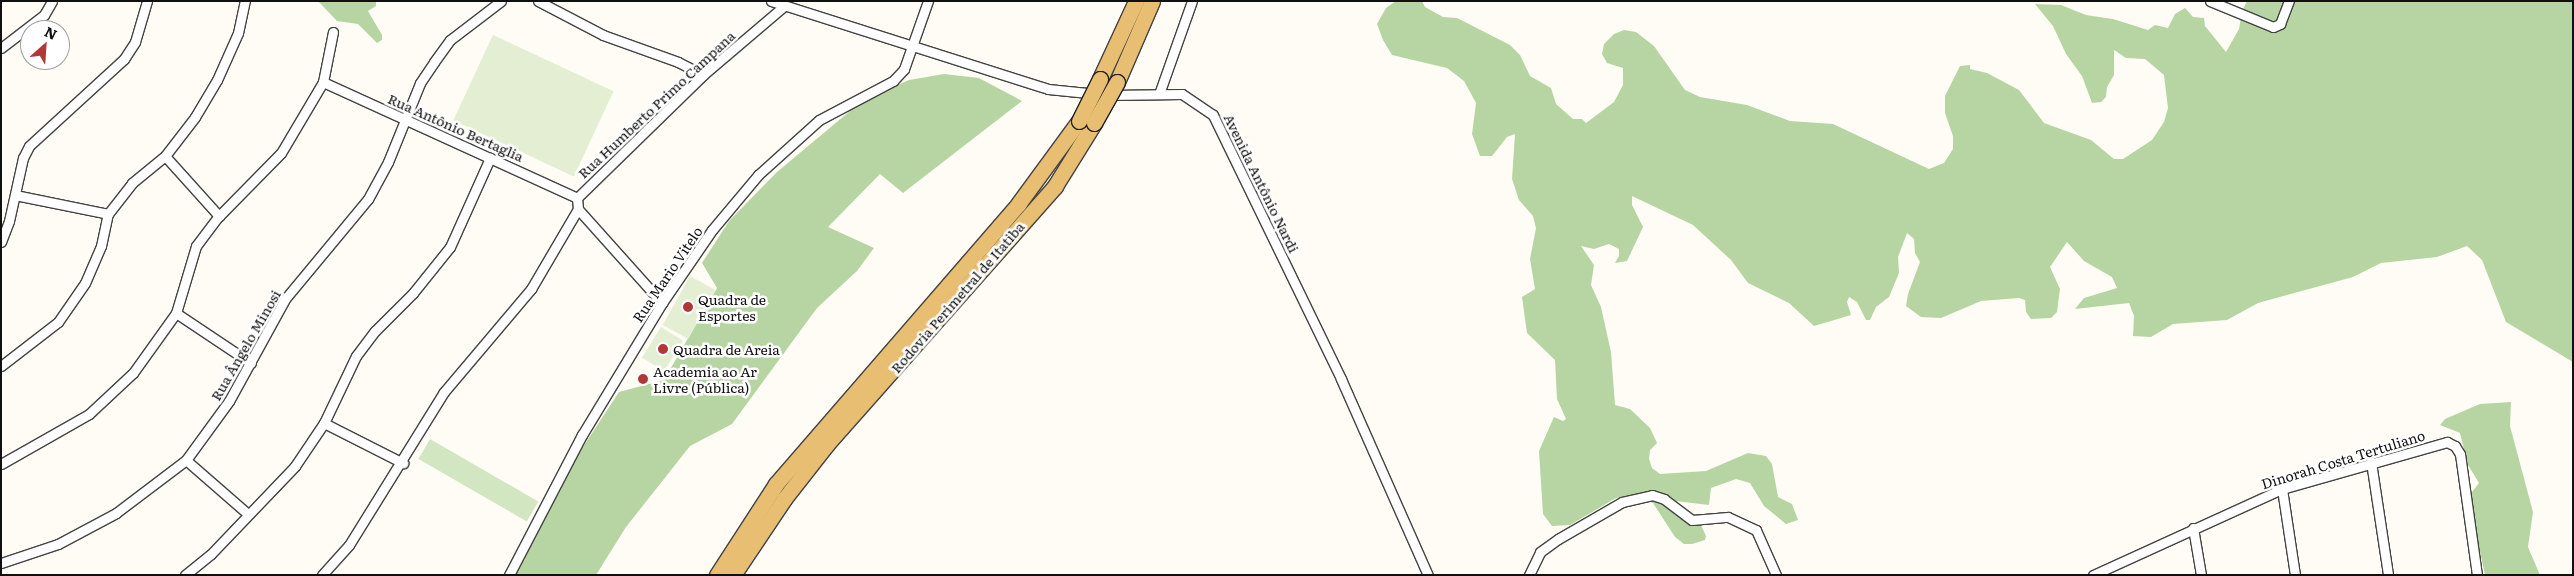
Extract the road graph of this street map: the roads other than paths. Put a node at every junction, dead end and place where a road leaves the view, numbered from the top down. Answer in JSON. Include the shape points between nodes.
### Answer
{"nodes":[{"id":1,"x":52,"y":1,"type":"edge"},
{"id":2,"x":147,"y":1,"type":"edge"},
{"id":3,"x":246,"y":1,"type":"edge"},
{"id":4,"x":501,"y":1,"type":"edge"},
{"id":5,"x":538,"y":1,"type":"edge"},
{"id":6,"x":770,"y":1,"type":"edge"},
{"id":7,"x":928,"y":1,"type":"edge"},
{"id":8,"x":1136,"y":1,"type":"edge"},
{"id":9,"x":1152,"y":1,"type":"edge"},
{"id":10,"x":1192,"y":1,"type":"edge"},
{"id":11,"x":2210,"y":1,"type":"edge"},
{"id":12,"x":2288,"y":1,"type":"edge"},
{"id":13,"x":784,"y":6,"type":"junction"},
{"id":14,"x":333,"y":32,"type":"dead end"},
{"id":15,"x":3,"y":44,"type":"edge"},
{"id":16,"x":912,"y":48,"type":"junction"},
{"id":17,"x":703,"y":75,"type":"junction"},
{"id":18,"x":323,"y":82,"type":"junction"},
{"id":19,"x":1159,"y":94,"type":"junction"},
{"id":20,"x":406,"y":120,"type":"junction"},
{"id":21,"x":165,"y":156,"type":"junction"},
{"id":22,"x":490,"y":158,"type":"junction"},
{"id":23,"x":15,"y":195,"type":"junction"},
{"id":24,"x":577,"y":198,"type":"junction"},
{"id":25,"x":578,"y":209,"type":"junction"},
{"id":26,"x":108,"y":214,"type":"junction"},
{"id":27,"x":219,"y":216,"type":"junction"},
{"id":28,"x":1,"y":242,"type":"edge"},
{"id":29,"x":662,"y":303,"type":"junction"},
{"id":30,"x":176,"y":313,"type":"junction"},
{"id":31,"x":251,"y":362,"type":"junction"},
{"id":32,"x":1,"y":366,"type":"edge"},
{"id":33,"x":324,"y":423,"type":"junction"},
{"id":34,"x":186,"y":460,"type":"junction"},
{"id":35,"x":2371,"y":462,"type":"junction"},
{"id":36,"x":403,"y":463,"type":"junction"},
{"id":37,"x":1,"y":464,"type":"edge"},
{"id":38,"x":2282,"y":489,"type":"junction"},
{"id":39,"x":248,"y":514,"type":"junction"},
{"id":40,"x":2193,"y":528,"type":"junction"},
{"id":41,"x":1,"y":563,"type":"edge"},
{"id":42,"x":2106,"y":572,"type":"edge"},
{"id":43,"x":185,"y":575,"type":"edge"},
{"id":44,"x":322,"y":575,"type":"edge"},
{"id":45,"x":509,"y":575,"type":"edge"},
{"id":46,"x":718,"y":575,"type":"edge"},
{"id":47,"x":734,"y":575,"type":"edge"},
{"id":48,"x":1428,"y":575,"type":"edge"},
{"id":49,"x":1529,"y":575,"type":"edge"},
{"id":50,"x":1776,"y":575,"type":"edge"},
{"id":51,"x":2093,"y":575,"type":"edge"},
{"id":52,"x":2201,"y":575,"type":"edge"},
{"id":53,"x":2294,"y":575,"type":"edge"},
{"id":54,"x":2388,"y":575,"type":"edge"},
{"id":55,"x":2477,"y":575,"type":"edge"}],
"edges":[{"from":1,"to":15,"type":"street","via":[[44,15]]},
{"from":2,"to":23,"type":"street","via":[[135,42],[124,59],[29,146]]},
{"from":3,"to":21,"type":"street","via":[[238,34],[217,80],[195,117]]},
{"from":4,"to":20,"type":"street","name":"Rua Ângelo Minosi","via":[[450,40],[420,83]]},
{"from":5,"to":17,"type":"street","via":[[603,35],[678,62]]},
{"from":6,"to":13,"type":"street","name":"Avenida Antônio Nardi"},
{"from":7,"to":16,"type":"street","name":"Rua Mario Vitelo"},
{"from":8,"to":46,"type":"highway","name":"Rodovia Perimetral de Itatiba","bridge":true,"via":[[1118,46],[1078,121],[1019,204],[776,484]]},
{"from":9,"to":47,"type":"highway","name":"Rodovia Perimetral de Itatiba","bridge":true,"via":[[1117,82],[1055,186],[827,444],[784,499]]},
{"from":10,"to":19,"type":"street"},
{"from":11,"to":12,"type":"street","via":[[2272,27],[2280,24]]},
{"from":13,"to":16,"type":"street","name":"Avenida Antônio Nardi"},
{"from":13,"to":17,"type":"street","name":"Rua Humberto Primo Campana"},
{"from":14,"to":18,"type":"street"},
{"from":16,"to":19,"type":"street","name":"Avenida Antônio Nardi","via":[[1048,89],[1108,95]]},
{"from":16,"to":29,"type":"street","name":"Rua Mario Vitelo","via":[[904,69],[893,81],[819,120],[758,175],[712,230]]},
{"from":17,"to":24,"type":"street","name":"Rua Humberto Primo Campana"},
{"from":18,"to":20,"type":"street","name":"Rua Antônio Bertaglia"},
{"from":18,"to":27,"type":"street","via":[[281,153]]},
{"from":19,"to":48,"type":"street","name":"Avenida Antônio Nardi","via":[[1182,94],[1196,101],[1213,115],[1228,140],[1342,379]]},
{"from":20,"to":22,"type":"street","name":"Rua Antônio Bertaglia"},
{"from":20,"to":31,"type":"street","name":"Rua Ângelo Minosi","via":[[368,199],[285,299]]},
{"from":21,"to":26,"type":"street","via":[[132,183]]},
{"from":21,"to":27,"type":"street"},
{"from":22,"to":24,"type":"street","name":"Rua Antônio Bertaglia"},
{"from":22,"to":33,"type":"street","via":[[450,247],[366,343]]},
{"from":23,"to":26,"type":"street"},
{"from":23,"to":28,"type":"street"},
{"from":24,"to":25,"type":"street","name":"Rua Humberto Primo Campana"},
{"from":25,"to":29,"type":"street"},
{"from":25,"to":36,"type":"street","via":[[531,289],[444,392]]},
{"from":26,"to":32,"type":"street","via":[[101,246],[85,283],[58,322]]},
{"from":27,"to":30,"type":"street","via":[[196,246]]},
{"from":29,"to":45,"type":"street","name":"Rua Mario Vitelo","via":[[582,435]]},
{"from":30,"to":31,"type":"street"},
{"from":30,"to":37,"type":"street","via":[[133,373],[89,414]]},
{"from":31,"to":34,"type":"street","name":"Rua Ângelo Minosi","via":[[213,427]]},
{"from":33,"to":36,"type":"street"},
{"from":33,"to":39,"type":"street","via":[[295,466]]},
{"from":34,"to":39,"type":"street"},
{"from":34,"to":41,"type":"street","name":"Rua Ângelo Minosi","via":[[116,513],[58,544]]},
{"from":35,"to":38,"type":"street","name":"Dinorah Costa Tertuliano"},
{"from":35,"to":54,"type":"street"},
{"from":35,"to":55,"type":"street","name":"Dinorah Costa Tertuliano","via":[[2447,442],[2455,446],[2460,454]]},
{"from":36,"to":44,"type":"street","via":[[349,546]]},
{"from":38,"to":40,"type":"street","name":"Dinorah Costa Tertuliano"},
{"from":38,"to":53,"type":"street"},
{"from":39,"to":43,"type":"street","via":[[211,554]]},
{"from":40,"to":42,"type":"street","name":"Dinorah Costa Tertuliano"},
{"from":40,"to":52,"type":"street"},
{"from":42,"to":51,"type":"street","name":"Dinorah Costa Tertuliano"},
{"from":49,"to":50,"type":"street","via":[[1540,552],[1558,538],[1622,502],[1652,495],[1664,499],[1692,520],[1728,517],[1756,530]]}]}
